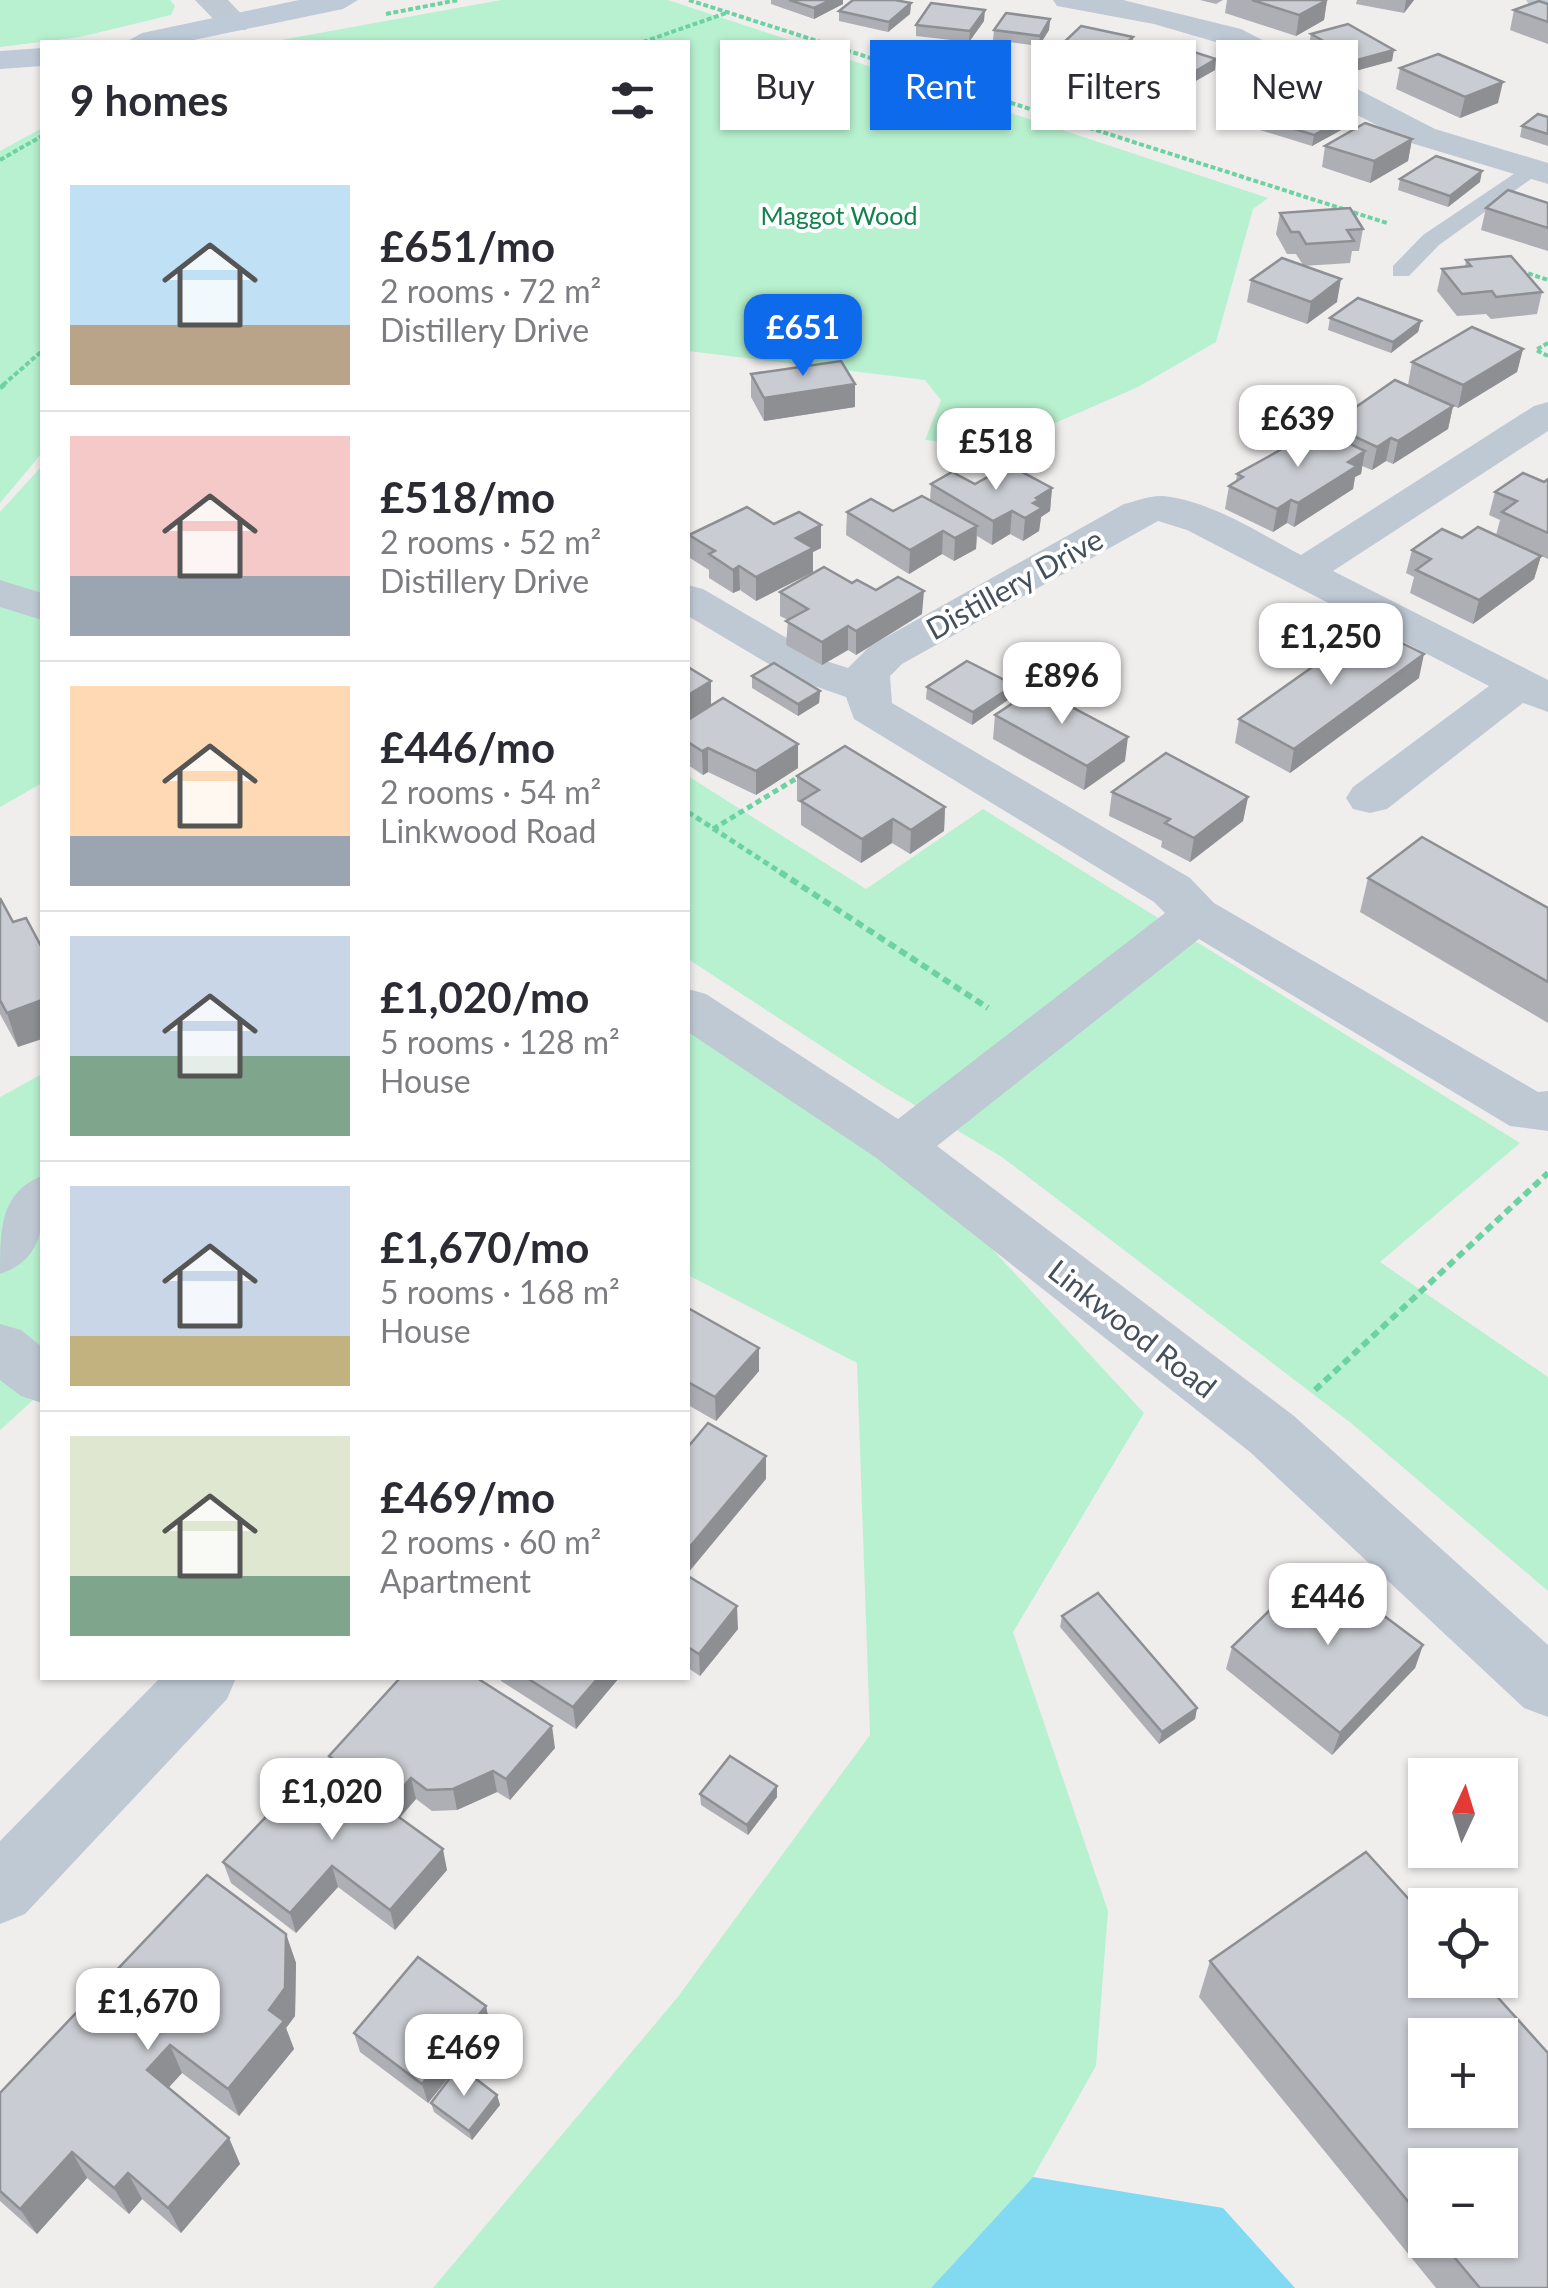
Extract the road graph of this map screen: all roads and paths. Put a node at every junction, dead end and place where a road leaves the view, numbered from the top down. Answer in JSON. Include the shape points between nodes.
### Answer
{"nodes":[{"id":1,"x":210,"y":0,"type":"edge"},
{"id":2,"x":344,"y":0,"type":"edge"},
{"id":3,"x":689,"y":0,"type":"edge"},
{"id":4,"x":1068,"y":0,"type":"edge"},
{"id":5,"x":1540,"y":0,"type":"edge"},
{"id":6,"x":1548,"y":3,"type":"edge"},
{"id":7,"x":730,"y":12,"type":"junction"},
{"id":8,"x":235,"y":23,"type":"junction"},
{"id":9,"x":152,"y":40,"type":"edge"},
{"id":10,"x":649,"y":40,"type":"edge"},
{"id":11,"x":40,"y":57,"type":"edge"},
{"id":12,"x":0,"y":60,"type":"edge"},
{"id":13,"x":40,"y":137,"type":"edge"},
{"id":14,"x":0,"y":160,"type":"edge"},
{"id":15,"x":1539,"y":172,"type":"edge"},
{"id":16,"x":1431,"y":240,"type":"junction"},
{"id":17,"x":1401,"y":271,"type":"dead end"},
{"id":18,"x":1548,"y":280,"type":"edge"},
{"id":19,"x":1548,"y":343,"type":"edge"},
{"id":20,"x":40,"y":353,"type":"edge"},
{"id":21,"x":1548,"y":356,"type":"edge"},
{"id":22,"x":0,"y":388,"type":"edge"},
{"id":23,"x":1548,"y":414,"type":"edge"},
{"id":24,"x":1303,"y":572,"type":"junction"},
{"id":25,"x":0,"y":594,"type":"edge"},
{"id":26,"x":690,"y":599,"type":"edge"},
{"id":27,"x":40,"y":606,"type":"edge"},
{"id":28,"x":868,"y":689,"type":"junction"},
{"id":29,"x":1535,"y":690,"type":"edge"},
{"id":30,"x":808,"y":772,"type":"edge"},
{"id":31,"x":1370,"y":798,"type":"dead end"},
{"id":32,"x":690,"y":813,"type":"edge"},
{"id":33,"x":713,"y":829,"type":"junction"},
{"id":34,"x":1196,"y":915,"type":"junction"},
{"id":35,"x":690,"y":1009,"type":"edge"},
{"id":36,"x":1038,"y":1040,"type":"junction"},
{"id":37,"x":1548,"y":1111,"type":"edge"},
{"id":38,"x":894,"y":1143,"type":"junction"},
{"id":39,"x":1548,"y":1173,"type":"edge"},
{"id":40,"x":40,"y":1201,"type":"edge"},
{"id":41,"x":0,"y":1252,"type":"edge"},
{"id":42,"x":0,"y":1347,"type":"edge"},
{"id":43,"x":40,"y":1377,"type":"edge"},
{"id":44,"x":1310,"y":1394,"type":"dead end"},
{"id":45,"x":201,"y":1680,"type":"edge"},
{"id":46,"x":1548,"y":1687,"type":"edge"},
{"id":47,"x":0,"y":1890,"type":"edge"}],
"edges":[{"from":1,"to":8,"type":"street"},
{"from":2,"to":8,"type":"street"},
{"from":3,"to":7,"type":"path"},
{"from":4,"to":15,"type":"street","via":[[1230,36],[1423,136]]},
{"from":5,"to":6,"type":"street"},
{"from":7,"to":10,"type":"path"},
{"from":7,"to":16,"type":"path"},
{"from":8,"to":9,"type":"street"},
{"from":11,"to":12,"type":"street"},
{"from":13,"to":14,"type":"path"},
{"from":15,"to":16,"type":"lane"},
{"from":16,"to":17,"type":"lane"},
{"from":16,"to":18,"type":"path"},
{"from":19,"to":21,"type":"path","via":[[1536,350]]},
{"from":20,"to":22,"type":"path"},
{"from":23,"to":24,"type":"street"},
{"from":24,"to":28,"type":"street","name":"Distillery Drive","via":[[1202,521],[1160,508],[1139,513],[886,655],[866,673]]},
{"from":24,"to":29,"type":"street","name":"Distillery Drive"},
{"from":25,"to":27,"type":"street"},
{"from":26,"to":28,"type":"street","via":[[810,670]]},
{"from":28,"to":34,"type":"street","via":[[870,709],[1172,890]]},
{"from":29,"to":31,"type":"street"},
{"from":30,"to":33,"type":"path"},
{"from":32,"to":33,"type":"path"},
{"from":33,"to":36,"type":"path"},
{"from":34,"to":36,"type":"street"},
{"from":34,"to":37,"type":"street","via":[[1529,1112]]},
{"from":35,"to":38,"type":"street","name":"Linkwood Road"},
{"from":36,"to":38,"type":"street","via":[[925,1129]]},
{"from":38,"to":46,"type":"street","name":"Linkwood Road","via":[[1272,1434]]},
{"from":39,"to":44,"type":"path"},
{"from":40,"to":41,"type":"street"},
{"from":42,"to":43,"type":"street"},
{"from":45,"to":47,"type":"street"}]}
